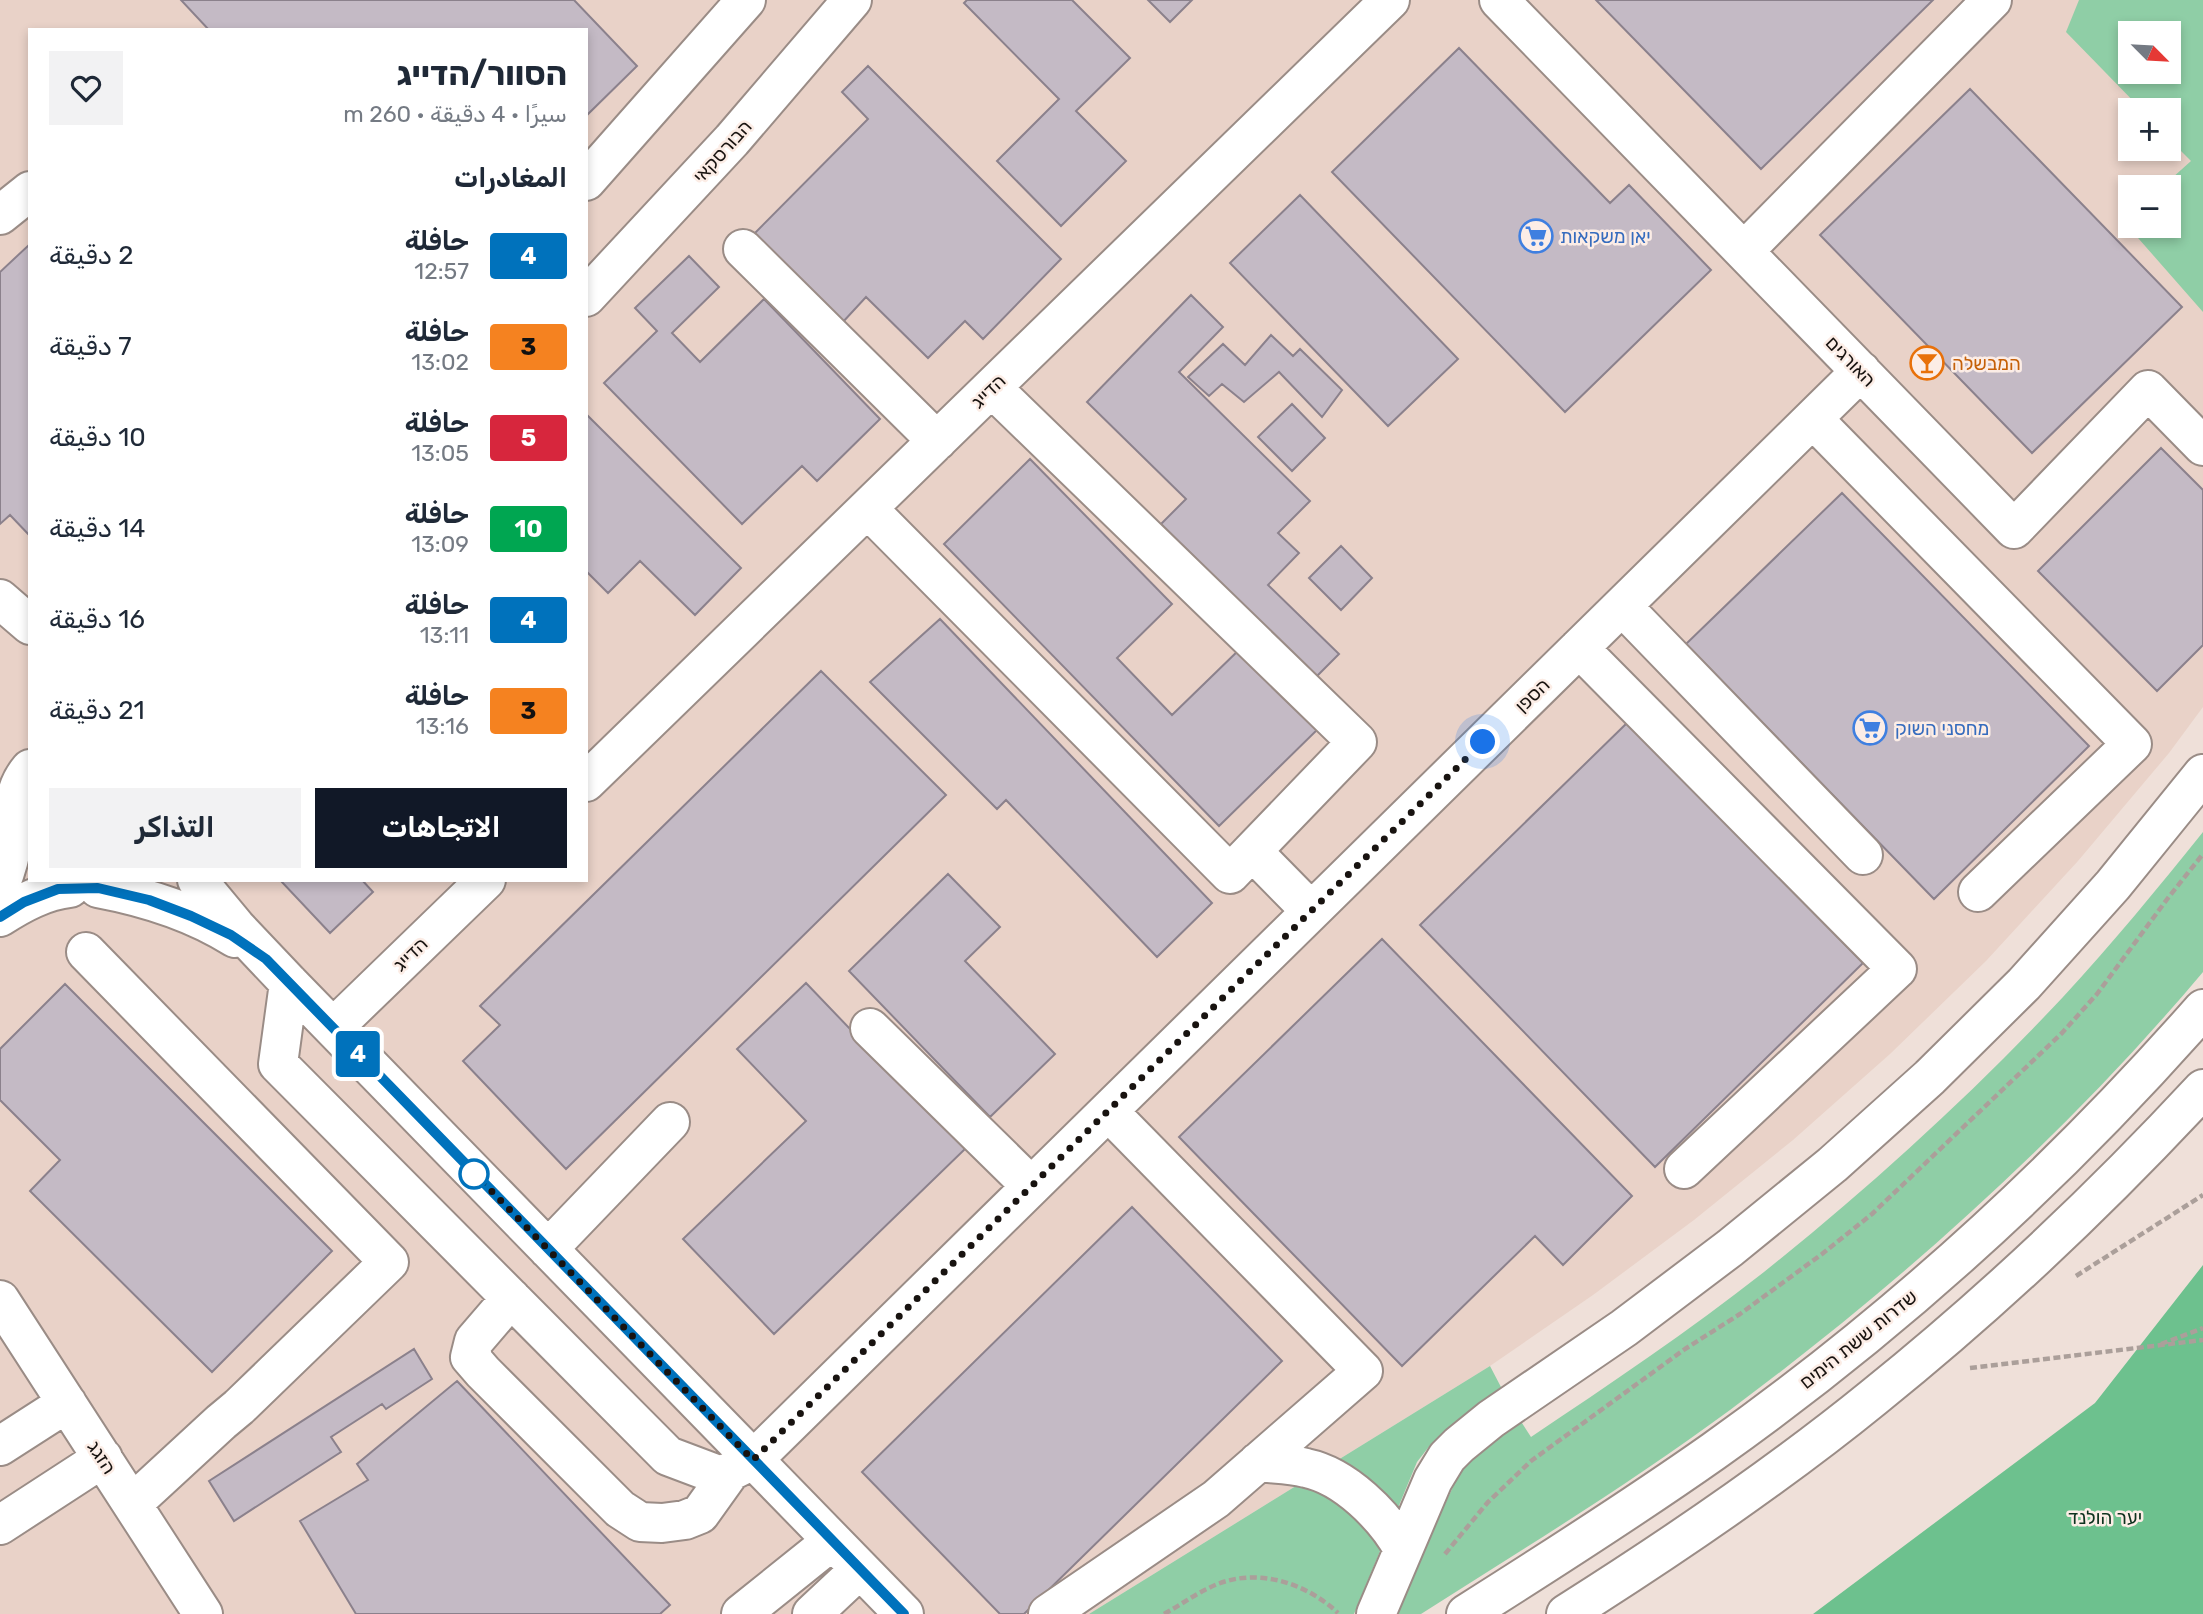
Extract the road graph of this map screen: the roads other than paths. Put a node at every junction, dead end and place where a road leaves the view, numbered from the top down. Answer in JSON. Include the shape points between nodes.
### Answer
{"nodes":[{"id":1,"x":747,"y":0,"type":"edge"},
{"id":2,"x":852,"y":0,"type":"edge"},
{"id":3,"x":1391,"y":0,"type":"edge"},
{"id":4,"x":1499,"y":0,"type":"edge"},
{"id":5,"x":1992,"y":0,"type":"edge"},
{"id":6,"x":588,"y":179,"type":"edge"},
{"id":7,"x":28,"y":193,"type":"edge"},
{"id":8,"x":0,"y":215,"type":"edge"},
{"id":9,"x":743,"y":249,"type":"dead end"},
{"id":10,"x":1744,"y":251,"type":"junction"},
{"id":11,"x":588,"y":295,"type":"edge"},
{"id":12,"x":1861,"y":371,"type":"junction"},
{"id":13,"x":992,"y":388,"type":"junction"},
{"id":14,"x":1813,"y":419,"type":"junction"},
{"id":15,"x":937,"y":441,"type":"junction"},
{"id":16,"x":2203,"y":446,"type":"edge"},
{"id":17,"x":868,"y":509,"type":"junction"},
{"id":18,"x":0,"y":599,"type":"edge"},
{"id":19,"x":1622,"y":606,"type":"junction"},
{"id":20,"x":28,"y":623,"type":"edge"},
{"id":21,"x":1579,"y":648,"type":"junction"},
{"id":22,"x":2203,"y":774,"type":"edge"},
{"id":23,"x":588,"y":780,"type":"edge"},
{"id":24,"x":15,"y":800,"type":"edge"},
{"id":25,"x":1252,"y":851,"type":"junction"},
{"id":26,"x":1863,"y":855,"type":"dead end"},
{"id":27,"x":28,"y":860,"type":"edge"},
{"id":28,"x":199,"y":882,"type":"edge"},
{"id":29,"x":484,"y":882,"type":"edge"},
{"id":30,"x":85,"y":884,"type":"edge"},
{"id":31,"x":0,"y":886,"type":"edge"},
{"id":32,"x":1978,"y":892,"type":"dead end"},
{"id":33,"x":1311,"y":911,"type":"junction"},
{"id":34,"x":0,"y":917,"type":"edge"},
{"id":35,"x":86,"y":952,"type":"dead end"},
{"id":36,"x":277,"y":971,"type":"junction"},
{"id":37,"x":2203,"y":1009,"type":"edge"},
{"id":38,"x":333,"y":1028,"type":"junction"},
{"id":39,"x":870,"y":1028,"type":"dead end"},
{"id":40,"x":2203,"y":1089,"type":"edge"},
{"id":41,"x":1108,"y":1111,"type":"junction"},
{"id":42,"x":670,"y":1122,"type":"dead end"},
{"id":43,"x":1684,"y":1168,"type":"dead end"},
{"id":44,"x":1031,"y":1186,"type":"junction"},
{"id":45,"x":548,"y":1249,"type":"junction"},
{"id":46,"x":511,"y":1298,"type":"junction"},
{"id":47,"x":0,"y":1300,"type":"edge"},
{"id":48,"x":67,"y":1403,"type":"junction"},
{"id":49,"x":0,"y":1446,"type":"edge"},
{"id":50,"x":103,"y":1458,"type":"junction"},
{"id":51,"x":1258,"y":1462,"type":"junction"},
{"id":52,"x":742,"y":1466,"type":"junction"},
{"id":53,"x":132,"y":1504,"type":"junction"},
{"id":54,"x":0,"y":1525,"type":"edge"},
{"id":55,"x":832,"y":1541,"type":"junction"},
{"id":56,"x":1403,"y":1549,"type":"junction"},
{"id":57,"x":873,"y":1589,"type":"edge"},
{"id":58,"x":203,"y":1614,"type":"edge"},
{"id":59,"x":741,"y":1614,"type":"edge"},
{"id":60,"x":812,"y":1614,"type":"edge"},
{"id":61,"x":904,"y":1614,"type":"edge"},
{"id":62,"x":1048,"y":1614,"type":"edge"},
{"id":63,"x":1376,"y":1614,"type":"edge"},
{"id":64,"x":1466,"y":1614,"type":"edge"},
{"id":65,"x":1566,"y":1614,"type":"edge"}],
"edges":[{"from":1,"to":6,"type":"street"},
{"from":2,"to":11,"type":"street","name":"הבורסקאי","via":[[732,140]]},
{"from":3,"to":13,"type":"street","name":"הדייג"},
{"from":4,"to":10,"type":"street","name":"האורגים"},
{"from":5,"to":10,"type":"street"},
{"from":7,"to":8,"type":"street"},
{"from":9,"to":15,"type":"street"},
{"from":10,"to":12,"type":"street","name":"האורגים"},
{"from":12,"to":14,"type":"street","name":"הספן"},
{"from":12,"to":16,"type":"street","name":"האורגים","via":[[2014,529],[2148,390]]},
{"from":13,"to":15,"type":"street","name":"הדייג"},
{"from":13,"to":25,"type":"street","via":[[1357,742]]},
{"from":14,"to":19,"type":"street","name":"הספן"},
{"from":14,"to":32,"type":"street","via":[[2132,744]]},
{"from":15,"to":17,"type":"street","name":"הדייג"},
{"from":17,"to":23,"type":"street","name":"הדייג"},
{"from":17,"to":25,"type":"street","via":[[1230,874]]},
{"from":18,"to":20,"type":"street"},
{"from":19,"to":21,"type":"street","name":"הספן"},
{"from":19,"to":26,"type":"street"},
{"from":21,"to":33,"type":"street","name":"הספן"},
{"from":21,"to":43,"type":"street","via":[[1898,969]]},
{"from":22,"to":56,"type":"street","via":[[2113,885],[2024,984],[1901,1103],[1730,1248],[1458,1445],[1433,1480]]},
{"from":24,"to":27,"type":"street","via":[[18,842]]},
{"from":24,"to":31,"type":"street","via":[[9,856]]},
{"from":25,"to":33,"type":"street"},
{"from":28,"to":36,"type":"street"},
{"from":29,"to":38,"type":"street","name":"הדייג"},
{"from":30,"to":34,"type":"street","via":[[36,897]]},
{"from":30,"to":36,"type":"street","via":[[191,916],[231,935]]},
{"from":33,"to":41,"type":"street","name":"הספן"},
{"from":35,"to":53,"type":"street","via":[[389,1262]]},
{"from":36,"to":38,"type":"street"},
{"from":36,"to":46,"type":"street","via":[[278,1064]]},
{"from":37,"to":64,"type":"street","name":"שדרות ששת הימים","via":[[2095,1125],[1997,1220],[1840,1356],[1714,1451]]},
{"from":38,"to":45,"type":"street"},
{"from":39,"to":44,"type":"street"},
{"from":40,"to":65,"type":"street","via":[[2080,1216],[1907,1370],[1745,1494]]},
{"from":41,"to":44,"type":"street","name":"הספן"},
{"from":41,"to":51,"type":"street","via":[[1363,1371]]},
{"from":42,"to":45,"type":"street"},
{"from":44,"to":52,"type":"street","name":"הספן"},
{"from":45,"to":52,"type":"street"},
{"from":46,"to":52,"type":"street","via":[[668,1456],[720,1476]]},
{"from":46,"to":52,"type":"street","name":"הספן","via":[[474,1341],[470,1357],[620,1509],[640,1522],[685,1520],[700,1514]]},
{"from":47,"to":48,"type":"street","name":"הזגג"},
{"from":48,"to":49,"type":"street"},
{"from":48,"to":50,"type":"street","name":"הזגג"},
{"from":50,"to":53,"type":"street","name":"הזגג"},
{"from":50,"to":54,"type":"street"},
{"from":51,"to":56,"type":"street","via":[[1308,1468],[1345,1487],[1374,1509]]},
{"from":51,"to":62,"type":"street","via":[[1216,1499]]},
{"from":52,"to":55,"type":"street"},
{"from":53,"to":58,"type":"street","name":"הזגג"},
{"from":55,"to":57,"type":"street"},
{"from":55,"to":59,"type":"street"},
{"from":56,"to":63,"type":"street"},
{"from":57,"to":60,"type":"street"},
{"from":57,"to":61,"type":"street"}]}
